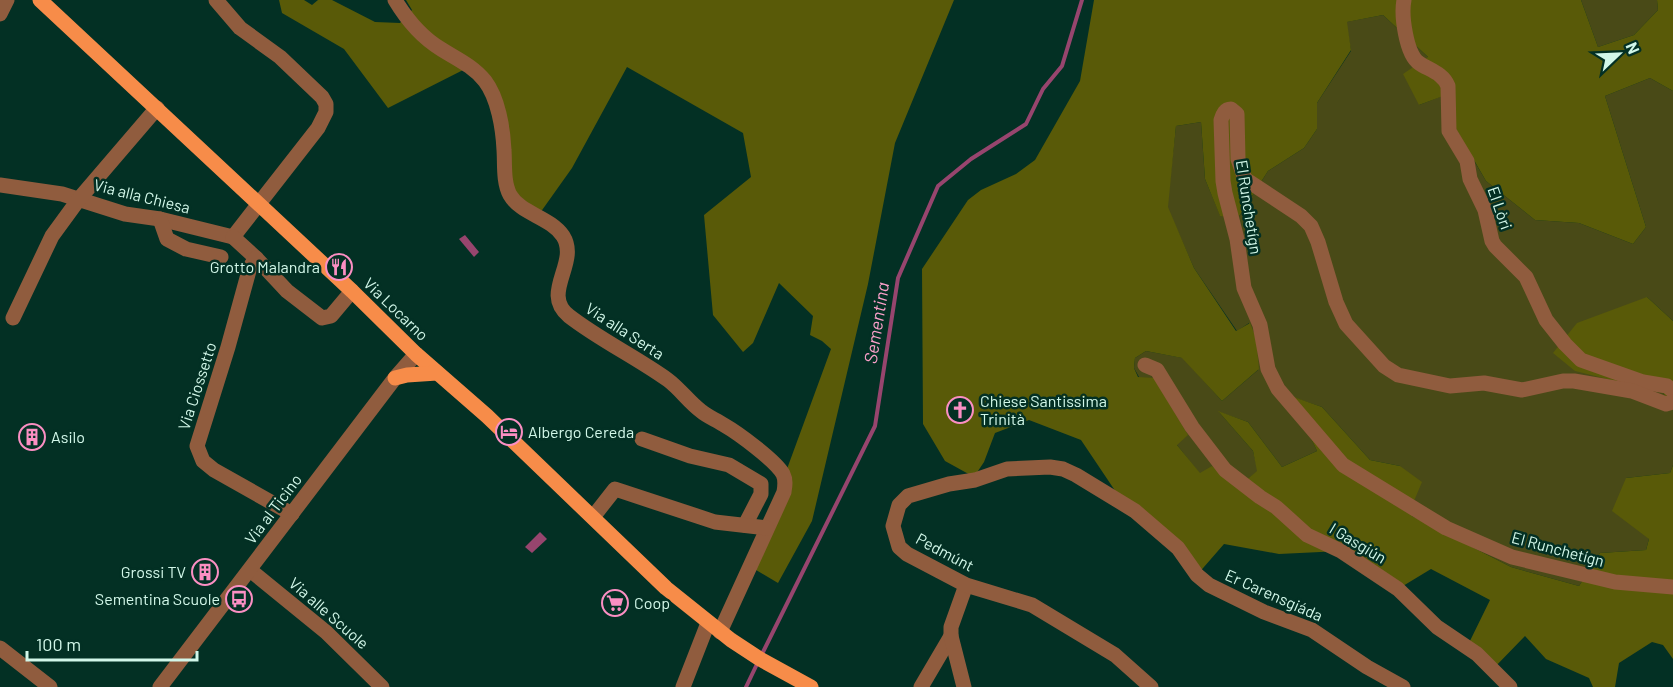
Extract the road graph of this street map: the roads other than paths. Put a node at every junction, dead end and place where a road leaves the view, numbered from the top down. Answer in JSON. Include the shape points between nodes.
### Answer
{"nodes":[{"id":1,"x":7,"y":0,"type":"edge"},
{"id":2,"x":40,"y":0,"type":"edge"},
{"id":3,"x":216,"y":0,"type":"edge"},
{"id":4,"x":395,"y":0,"type":"edge"},
{"id":5,"x":1404,"y":0,"type":"edge"},
{"id":6,"x":0,"y":14,"type":"edge"},
{"id":7,"x":157,"y":108,"type":"junction"},
{"id":8,"x":0,"y":185,"type":"edge"},
{"id":9,"x":79,"y":199,"type":"junction"},
{"id":10,"x":258,"y":203,"type":"junction"},
{"id":11,"x":160,"y":219,"type":"junction"},
{"id":12,"x":233,"y":237,"type":"junction"},
{"id":13,"x":221,"y":257,"type":"dead end"},
{"id":14,"x":256,"y":258,"type":"junction"},
{"id":15,"x":352,"y":291,"type":"junction"},
{"id":16,"x":14,"y":318,"type":"dead end"},
{"id":17,"x":416,"y":354,"type":"junction"},
{"id":18,"x":1145,"y":365,"type":"dead end"},
{"id":19,"x":437,"y":373,"type":"junction"},
{"id":20,"x":395,"y":378,"type":"junction"},
{"id":21,"x":1671,"y":399,"type":"edge"},
{"id":22,"x":642,"y":439,"type":"dead end"},
{"id":23,"x":1016,"y":468,"type":"joint"},
{"id":24,"x":292,"y":514,"type":"junction"},
{"id":25,"x":594,"y":517,"type":"junction"},
{"id":26,"x":745,"y":525,"type":"junction"},
{"id":27,"x":767,"y":528,"type":"junction"},
{"id":28,"x":250,"y":570,"type":"junction"},
{"id":29,"x":966,"y":585,"type":"junction"},
{"id":30,"x":1673,"y":588,"type":"edge"},
{"id":31,"x":719,"y":632,"type":"junction"},
{"id":32,"x":951,"y":636,"type":"junction"},
{"id":33,"x":0,"y":648,"type":"edge"},
{"id":34,"x":50,"y":687,"type":"edge"},
{"id":35,"x":160,"y":687,"type":"edge"},
{"id":36,"x":382,"y":687,"type":"edge"},
{"id":37,"x":683,"y":687,"type":"edge"},
{"id":38,"x":811,"y":687,"type":"edge"},
{"id":39,"x":921,"y":687,"type":"edge"},
{"id":40,"x":964,"y":687,"type":"edge"},
{"id":41,"x":1151,"y":687,"type":"edge"},
{"id":42,"x":1403,"y":687,"type":"edge"},
{"id":43,"x":1510,"y":687,"type":"edge"}],
"edges":[{"from":1,"to":6,"type":"street"},
{"from":2,"to":7,"type":"main road","name":"Via Locarno"},
{"from":3,"to":10,"type":"street","via":[[240,28],[280,57],[326,104],[318,128]]},
{"from":4,"to":27,"type":"street","name":"Via alla Serta","via":[[408,22],[472,68],[488,86],[501,131],[510,195],[556,228],[567,246],[558,293],[562,310],[670,381],[697,408],[734,431],[782,472],[784,492]]},
{"from":5,"to":21,"type":"street","name":"El Lòri","via":[[1405,28],[1413,57],[1446,80],[1449,131],[1467,160],[1470,179],[1485,210],[1495,246],[1526,277],[1546,320],[1575,356],[1643,382],[1667,386]]},
{"from":7,"to":9,"type":"street"},
{"from":7,"to":10,"type":"main road","name":"Via Locarno"},
{"from":8,"to":9,"type":"street","name":"Via alla Chiesa"},
{"from":9,"to":11,"type":"street","name":"Via alla Chiesa","via":[[125,214]]},
{"from":9,"to":16,"type":"street","via":[[46,246]]},
{"from":10,"to":12,"type":"street"},
{"from":10,"to":15,"type":"main road","name":"Via Locarno"},
{"from":11,"to":12,"type":"street","name":"Via alla Chiesa"},
{"from":11,"to":13,"type":"street","via":[[167,239],[186,249]]},
{"from":12,"to":14,"type":"street"},
{"from":14,"to":15,"type":"street","via":[[287,291],[325,319]]},
{"from":14,"to":24,"type":"street","name":"Via Ciossetto","via":[[250,267],[197,446],[200,456],[214,470]]},
{"from":15,"to":17,"type":"main road","name":"Via Locarno"},
{"from":17,"to":19,"type":"main road","name":"Via Locarno"},
{"from":17,"to":20,"type":"street","name":"Via al Ticino"},
{"from":18,"to":43,"type":"street","name":"I Gasgiún","via":[[1157,370],[1192,427],[1225,470],[1307,535],[1341,551],[1398,589],[1437,627],[1477,654]]},
{"from":19,"to":20,"type":"main road"},
{"from":19,"to":25,"type":"main road","name":"Via Locarno"},
{"from":20,"to":24,"type":"street","name":"Via al Ticino"},
{"from":21,"to":30,"type":"street","name":"El Runchetígn","via":[[1574,381],[1522,390],[1484,383],[1450,386],[1391,371],[1360,341],[1342,316],[1311,226],[1245,179],[1238,159],[1237,114],[1231,109],[1223,114],[1225,193],[1244,288],[1260,325],[1268,369],[1278,389],[1343,465],[1446,528],[1512,558],[1615,582]]},
{"from":22,"to":26,"type":"street","via":[[729,465],[761,484],[761,494]]},
{"from":23,"to":29,"type":"street","name":"Pedmúnt","via":[[915,493],[902,501],[896,513],[894,533],[902,550]]},
{"from":23,"to":42,"type":"street","name":"Er Carensgiáda","via":[[1050,467],[1076,475],[1135,511],[1178,548],[1209,585],[1312,630]]},
{"from":24,"to":28,"type":"street","name":"Via al Ticino"},
{"from":25,"to":26,"type":"street","via":[[615,489],[715,522]]},
{"from":25,"to":31,"type":"main road","name":"Via Locarno","via":[[658,581]]},
{"from":26,"to":27,"type":"street"},
{"from":27,"to":31,"type":"street","name":"Via alla Serta"},
{"from":28,"to":35,"type":"street","name":"Via al Ticino"},
{"from":28,"to":36,"type":"street","name":"Via alle Scuole","via":[[326,632]]},
{"from":29,"to":32,"type":"street"},
{"from":29,"to":41,"type":"street","name":"Pedmúnt","via":[[1032,604],[1115,655]]},
{"from":31,"to":37,"type":"street","name":"Via alla Serta"},
{"from":31,"to":38,"type":"main road","name":"Via Locarno"},
{"from":32,"to":39,"type":"street"},
{"from":32,"to":40,"type":"street"},
{"from":33,"to":34,"type":"street"}]}
